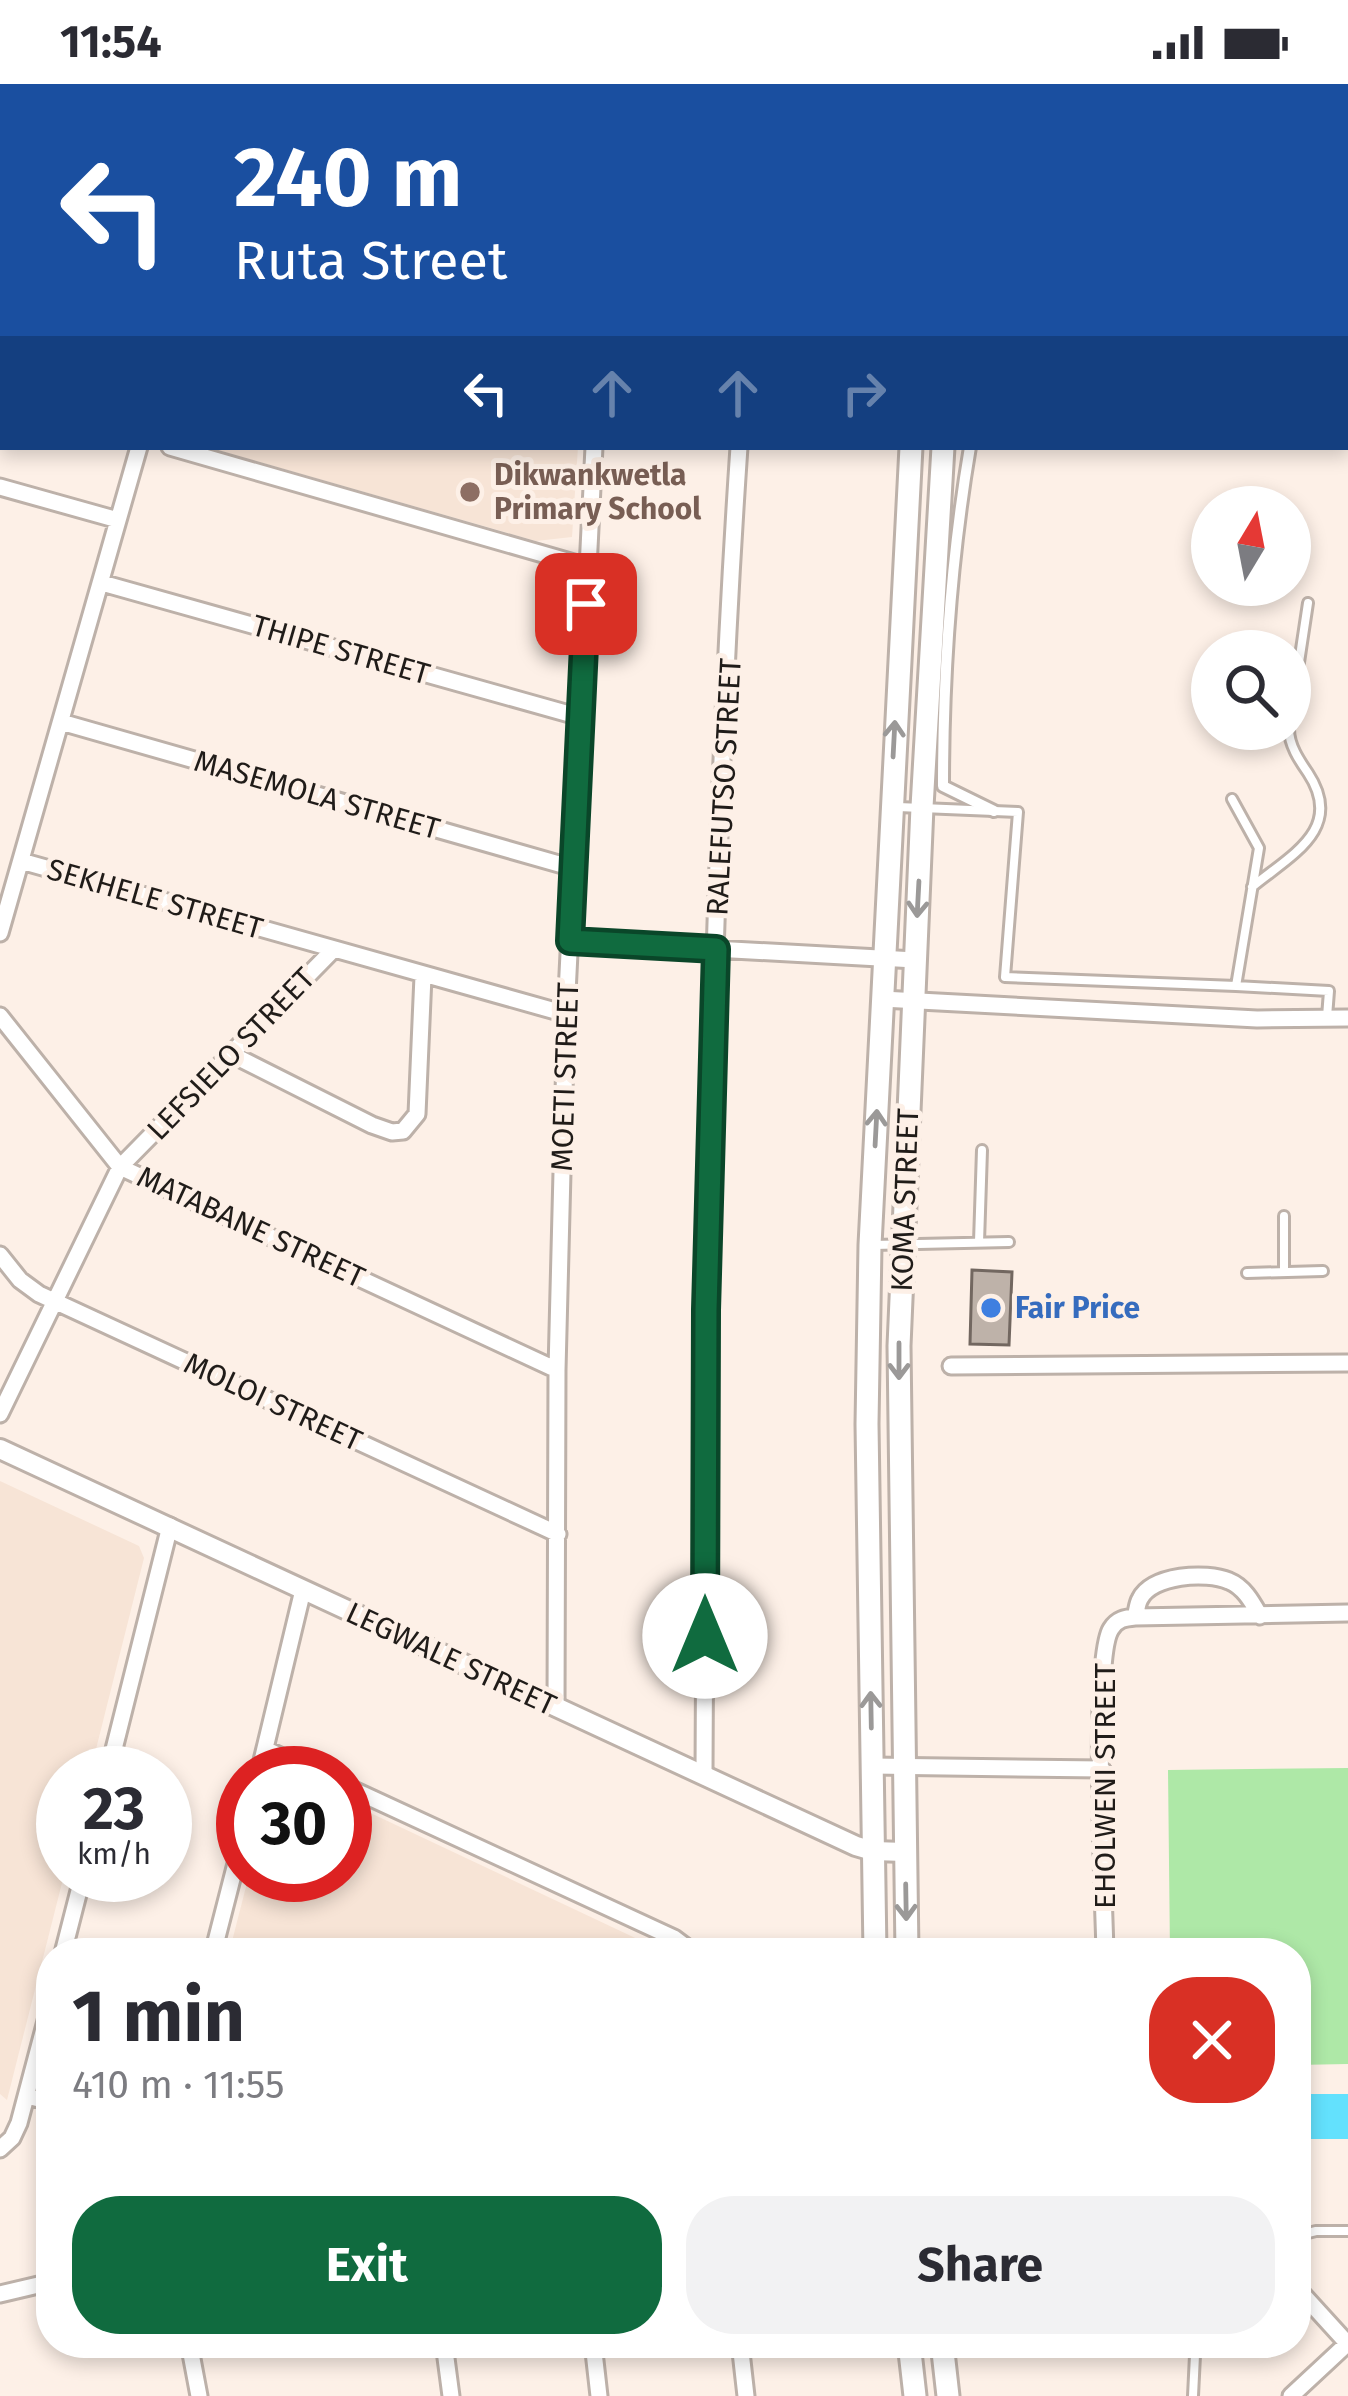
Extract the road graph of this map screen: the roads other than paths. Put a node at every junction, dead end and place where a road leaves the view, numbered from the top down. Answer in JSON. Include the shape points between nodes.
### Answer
{"nodes":[{"id":1,"x":138,"y":450,"type":"edge"},
{"id":2,"x":180,"y":450,"type":"edge"},
{"id":3,"x":594,"y":450,"type":"edge"},
{"id":4,"x":740,"y":450,"type":"edge"},
{"id":5,"x":911,"y":450,"type":"edge"},
{"id":6,"x":944,"y":450,"type":"edge"},
{"id":7,"x":969,"y":450,"type":"edge"},
{"id":8,"x":0,"y":487,"type":"edge"},
{"id":9,"x":118,"y":520,"type":"junction"},
{"id":10,"x":588,"y":567,"type":"junction"},
{"id":11,"x":102,"y":583,"type":"junction"},
{"id":12,"x":580,"y":716,"type":"junction"},
{"id":13,"x":61,"y":722,"type":"junction"},
{"id":14,"x":1295,"y":750,"type":"edge"},
{"id":15,"x":1232,"y":799,"type":"dead end"},
{"id":16,"x":922,"y":807,"type":"junction"},
{"id":17,"x":891,"y":808,"type":"junction"},
{"id":18,"x":994,"y":812,"type":"junction"},
{"id":19,"x":21,"y":862,"type":"junction"},
{"id":20,"x":573,"y":868,"type":"junction"},
{"id":21,"x":1251,"y":888,"type":"junction"},
{"id":22,"x":0,"y":933,"type":"edge"},
{"id":23,"x":570,"y":941,"type":"junction"},
{"id":24,"x":716,"y":949,"type":"junction"},
{"id":25,"x":333,"y":950,"type":"junction"},
{"id":26,"x":884,"y":956,"type":"junction"},
{"id":27,"x":915,"y":960,"type":"junction"},
{"id":28,"x":423,"y":976,"type":"junction"},
{"id":29,"x":1236,"y":986,"type":"junction"},
{"id":30,"x":882,"y":999,"type":"junction"},
{"id":31,"x":913,"y":1001,"type":"junction"},
{"id":32,"x":566,"y":1014,"type":"junction"},
{"id":33,"x":0,"y":1016,"type":"edge"},
{"id":34,"x":1348,"y":1018,"type":"edge"},
{"id":35,"x":1327,"y":1020,"type":"junction"},
{"id":36,"x":232,"y":1055,"type":"junction"},
{"id":37,"x":982,"y":1150,"type":"dead end"},
{"id":38,"x":120,"y":1167,"type":"junction"},
{"id":39,"x":1284,"y":1216,"type":"dead end"},
{"id":40,"x":979,"y":1242,"type":"junction"},
{"id":41,"x":1009,"y":1242,"type":"dead end"},
{"id":42,"x":902,"y":1244,"type":"junction"},
{"id":43,"x":870,"y":1245,"type":"junction"},
{"id":44,"x":0,"y":1255,"type":"edge"},
{"id":45,"x":1323,"y":1270,"type":"dead end"},
{"id":46,"x":1284,"y":1271,"type":"junction"},
{"id":47,"x":1247,"y":1273,"type":"dead end"},
{"id":48,"x":54,"y":1300,"type":"junction"},
{"id":49,"x":1348,"y":1363,"type":"edge"},
{"id":50,"x":951,"y":1366,"type":"dead end"},
{"id":51,"x":557,"y":1370,"type":"junction"},
{"id":52,"x":0,"y":1414,"type":"edge"},
{"id":53,"x":0,"y":1449,"type":"edge"},
{"id":54,"x":170,"y":1526,"type":"junction"},
{"id":55,"x":558,"y":1534,"type":"junction"},
{"id":56,"x":303,"y":1590,"type":"junction"},
{"id":57,"x":1348,"y":1613,"type":"edge"},
{"id":58,"x":1260,"y":1616,"type":"junction"},
{"id":59,"x":1135,"y":1617,"type":"junction"},
{"id":60,"x":556,"y":1708,"type":"junction"},
{"id":61,"x":115,"y":1746,"type":"edge"},
{"id":62,"x":266,"y":1746,"type":"edge"},
{"id":63,"x":872,"y":1766,"type":"junction"},
{"id":64,"x":904,"y":1766,"type":"junction"},
{"id":65,"x":1102,"y":1769,"type":"junction"},
{"id":66,"x":704,"y":1776,"type":"junction"},
{"id":67,"x":372,"y":1799,"type":"edge"},
{"id":68,"x":873,"y":1852,"type":"junction"},
{"id":69,"x":905,"y":1852,"type":"junction"},
{"id":70,"x":75,"y":1902,"type":"edge"},
{"id":71,"x":226,"y":1902,"type":"edge"},
{"id":72,"x":67,"y":1938,"type":"edge"},
{"id":73,"x":217,"y":1938,"type":"edge"},
{"id":74,"x":666,"y":1938,"type":"edge"},
{"id":75,"x":875,"y":1938,"type":"edge"},
{"id":76,"x":907,"y":1938,"type":"edge"},
{"id":77,"x":1105,"y":1938,"type":"edge"},
{"id":78,"x":36,"y":2061,"type":"edge"},
{"id":79,"x":27,"y":2096,"type":"junction"},
{"id":80,"x":36,"y":2098,"type":"edge"},
{"id":81,"x":0,"y":2149,"type":"edge"},
{"id":82,"x":1348,"y":2230,"type":"edge"},
{"id":83,"x":1311,"y":2232,"type":"edge"},
{"id":84,"x":36,"y":2286,"type":"edge"},
{"id":85,"x":0,"y":2294,"type":"edge"},
{"id":86,"x":1311,"y":2303,"type":"edge"},
{"id":87,"x":1348,"y":2343,"type":"edge"},
{"id":88,"x":192,"y":2358,"type":"edge"},
{"id":89,"x":446,"y":2358,"type":"edge"},
{"id":90,"x":595,"y":2358,"type":"edge"},
{"id":91,"x":742,"y":2358,"type":"edge"},
{"id":92,"x":911,"y":2358,"type":"edge"},
{"id":93,"x":944,"y":2358,"type":"edge"},
{"id":94,"x":1195,"y":2358,"type":"edge"},
{"id":95,"x":199,"y":2396,"type":"edge"},
{"id":96,"x":451,"y":2396,"type":"edge"},
{"id":97,"x":599,"y":2396,"type":"edge"},
{"id":98,"x":746,"y":2396,"type":"edge"},
{"id":99,"x":915,"y":2396,"type":"edge"},
{"id":100,"x":948,"y":2396,"type":"edge"},
{"id":101,"x":1193,"y":2396,"type":"edge"},
{"id":102,"x":1291,"y":2396,"type":"edge"}],
"edges":[{"from":1,"to":9,"type":"street"},
{"from":2,"to":10,"type":"street"},
{"from":3,"to":10,"type":"street","name":"MOETI STREET"},
{"from":4,"to":24,"type":"street","name":"RALEFUTSO STREET"},
{"from":17,"to":5,"type":"main road","name":"KOMA STREET","one_way":true},
{"from":6,"to":16,"type":"main road","name":"KOMA STREET"},
{"from":7,"to":18,"type":"street","via":[[956,530],[944,786]]},
{"from":8,"to":9,"type":"street"},
{"from":9,"to":11,"type":"street"},
{"from":10,"to":12,"type":"street","name":"MOETI STREET"},
{"from":11,"to":12,"type":"street","name":"THIPE STREET"},
{"from":11,"to":13,"type":"street"},
{"from":12,"to":20,"type":"street","name":"MOETI STREET"},
{"from":13,"to":19,"type":"street"},
{"from":13,"to":20,"type":"street","name":"MASEMOLA STREET"},
{"from":14,"to":21,"type":"lane","via":[[1318,789],[1322,815],[1303,847]]},
{"from":15,"to":21,"type":"lane","via":[[1259,848]]},
{"from":16,"to":17,"type":"lane"},
{"from":16,"to":18,"type":"lane"},
{"from":16,"to":27,"type":"main road","name":"KOMA STREET","one_way":true},
{"from":17,"to":26,"type":"main road","name":"KOMA STREET"},
{"from":18,"to":29,"type":"lane","via":[[1018,812],[1005,977]]},
{"from":19,"to":22,"type":"street"},
{"from":19,"to":25,"type":"street","name":"SEKHELE STREET"},
{"from":20,"to":23,"type":"street","name":"MOETI STREET"},
{"from":21,"to":29,"type":"lane"},
{"from":23,"to":24,"type":"street"},
{"from":23,"to":32,"type":"street","name":"MOETI STREET"},
{"from":24,"to":26,"type":"street"},
{"from":24,"to":66,"type":"street","name":"RALEFUTSO STREET"},
{"from":25,"to":28,"type":"street","name":"SEKHELE STREET"},
{"from":25,"to":36,"type":"street","name":"LEFSIELO STREET"},
{"from":26,"to":27,"type":"street"},
{"from":26,"to":30,"type":"main road","name":"KOMA STREET"},
{"from":27,"to":31,"type":"main road","name":"KOMA STREET"},
{"from":28,"to":32,"type":"street","name":"SEKHELE STREET"},
{"from":28,"to":36,"type":"street","via":[[417,1114],[403,1131],[372,1125]]},
{"from":29,"to":35,"type":"lane","via":[[1329,991]]},
{"from":30,"to":31,"type":"street"},
{"from":43,"to":30,"type":"main road","name":"KOMA STREET","one_way":true},
{"from":31,"to":35,"type":"street"},
{"from":31,"to":42,"type":"main road","name":"KOMA STREET"},
{"from":32,"to":51,"type":"street","name":"MOETI STREET"},
{"from":33,"to":38,"type":"street","name":"MATABANE STREET"},
{"from":34,"to":35,"type":"street"},
{"from":36,"to":38,"type":"street","name":"LEFSIELO STREET"},
{"from":37,"to":40,"type":"lane"},
{"from":38,"to":48,"type":"street","name":"LEFSIELO STREET"},
{"from":38,"to":51,"type":"street","name":"MATABANE STREET"},
{"from":39,"to":46,"type":"lane"},
{"from":40,"to":41,"type":"lane"},
{"from":40,"to":42,"type":"lane"},
{"from":42,"to":43,"type":"lane"},
{"from":42,"to":64,"type":"main road","name":"KOMA STREET","one_way":true},
{"from":63,"to":43,"type":"main road","name":"KOMA STREET","one_way":true},
{"from":44,"to":48,"type":"street","name":"MOLOI STREET","via":[[31,1289]]},
{"from":45,"to":46,"type":"lane"},
{"from":46,"to":47,"type":"lane"},
{"from":48,"to":52,"type":"street","name":"LEFSIELO STREET"},
{"from":48,"to":55,"type":"street","name":"MOLOI STREET"},
{"from":49,"to":50,"type":"street"},
{"from":51,"to":55,"type":"street","name":"MOETI STREET"},
{"from":53,"to":54,"type":"street","name":"LEGWALE STREET"},
{"from":54,"to":56,"type":"street","name":"LEGWALE STREET"},
{"from":54,"to":61,"type":"street"},
{"from":55,"to":60,"type":"street","name":"MOETI STREET"},
{"from":56,"to":60,"type":"street","name":"LEGWALE STREET"},
{"from":56,"to":62,"type":"street"},
{"from":57,"to":58,"type":"street"},
{"from":58,"to":59,"type":"street"},
{"from":58,"to":59,"type":"street","name":"EHOLWENI STREET","via":[[1240,1588],[1208,1577],[1151,1587]]},
{"from":59,"to":65,"type":"street","name":"EHOLWENI STREET","via":[[1121,1619],[1106,1645]]},
{"from":60,"to":66,"type":"street","name":"LEGWALE STREET"},
{"from":63,"to":64,"type":"street"},
{"from":63,"to":68,"type":"main road","name":"KOMA STREET"},
{"from":64,"to":65,"type":"street"},
{"from":64,"to":69,"type":"main road","name":"KOMA STREET"},
{"from":65,"to":77,"type":"street","name":"EHOLWENI STREET"},
{"from":66,"to":68,"type":"street","name":"LEGWALE STREET"},
{"from":67,"to":74,"type":"street"},
{"from":68,"to":69,"type":"street","name":"LEGWALE STREET"},
{"from":68,"to":75,"type":"main road","name":"KOMA STREET"},
{"from":69,"to":76,"type":"main road","name":"KOMA STREET","one_way":true},
{"from":70,"to":72,"type":"street"},
{"from":71,"to":73,"type":"street"},
{"from":78,"to":79,"type":"street"},
{"from":79,"to":80,"type":"street"},
{"from":79,"to":81,"type":"street","via":[[16,2132]]},
{"from":82,"to":83,"type":"lane"},
{"from":84,"to":85,"type":"street"},
{"from":86,"to":87,"type":"street"},
{"from":87,"to":102,"type":"street"},
{"from":88,"to":95,"type":"street"},
{"from":89,"to":96,"type":"street"},
{"from":90,"to":97,"type":"street"},
{"from":91,"to":98,"type":"street"},
{"from":92,"to":99,"type":"main road"},
{"from":93,"to":100,"type":"main road"},
{"from":94,"to":101,"type":"lane"}]}
